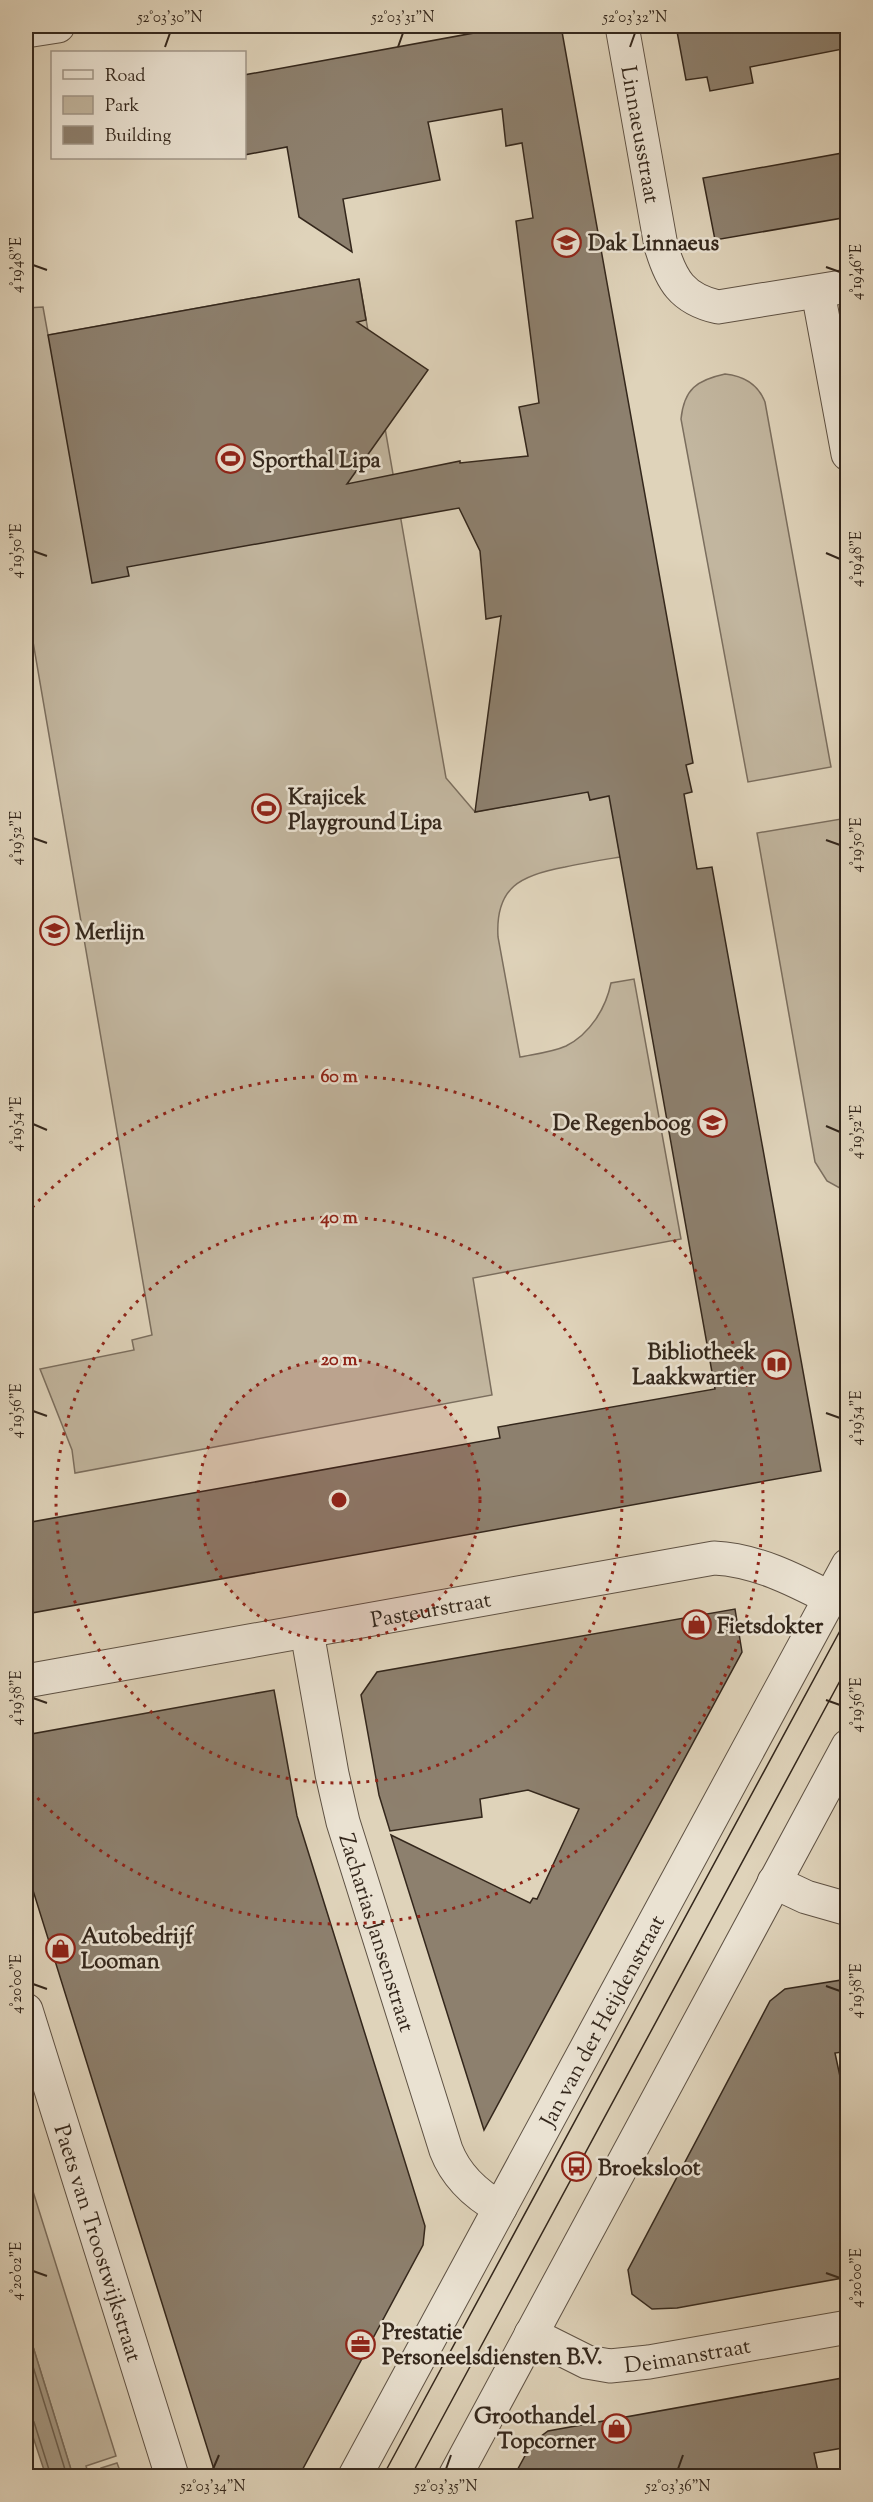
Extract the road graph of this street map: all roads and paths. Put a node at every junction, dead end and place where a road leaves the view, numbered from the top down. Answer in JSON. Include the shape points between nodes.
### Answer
{"nodes":[{"id":1,"x":58,"y":26,"type":"edge"},
{"id":2,"x":622,"y":26,"type":"edge"},
{"id":3,"x":26,"y":31,"type":"edge"},
{"id":4,"x":833,"y":289,"type":"edge"},
{"id":5,"x":848,"y":454,"type":"edge"},
{"id":6,"x":848,"y":1565,"type":"edge"},
{"id":7,"x":830,"y":1598,"type":"junction"},
{"id":8,"x":307,"y":1632,"type":"junction"},
{"id":9,"x":26,"y":1681,"type":"edge"},
{"id":10,"x":848,"y":1746,"type":"edge"},
{"id":11,"x":774,"y":1882,"type":"junction"},
{"id":12,"x":848,"y":1909,"type":"edge"},
{"id":13,"x":26,"y":2010,"type":"edge"},
{"id":14,"x":500,"y":2208,"type":"junction"},
{"id":15,"x":848,"y":2327,"type":"edge"},
{"id":16,"x":531,"y":2334,"type":"junction"},
{"id":17,"x":172,"y":2476,"type":"edge"},
{"id":18,"x":356,"y":2476,"type":"edge"},
{"id":19,"x":455,"y":2476,"type":"edge"}],
"edges":[{"from":1,"to":3,"type":"street"},
{"from":2,"to":4,"type":"street","name":"Linnaeusstraat","via":[[661,246],[674,280],[691,298],[718,307]]},
{"from":4,"to":5,"type":"street","name":"Linnaeusstraat"},
{"from":6,"to":7,"type":"street","name":"Jan van der Heijdenstraat"},
{"from":7,"to":8,"type":"street","name":"Pasteurstraat","via":[[766,1569],[714,1558]]},
{"from":7,"to":14,"type":"street","name":"Jan van der Heijdenstraat"},
{"from":8,"to":9,"type":"street","name":"Pasteurstraat"},
{"from":8,"to":14,"type":"street","name":"Zacharias Jansenstraat","via":[[343,1822],[447,2154],[469,2186]]},
{"from":10,"to":11,"type":"street"},
{"from":11,"to":12,"type":"street","via":[[806,1897]]},
{"from":11,"to":16,"type":"street"},
{"from":13,"to":17,"type":"street","name":"Paets van Troostwijkstraat"},
{"from":14,"to":18,"type":"street","name":"Jan van der Heijdenstraat"},
{"from":15,"to":16,"type":"street","name":"Deimanstraat","via":[[610,2366],[588,2362]]},
{"from":16,"to":19,"type":"street"}]}
